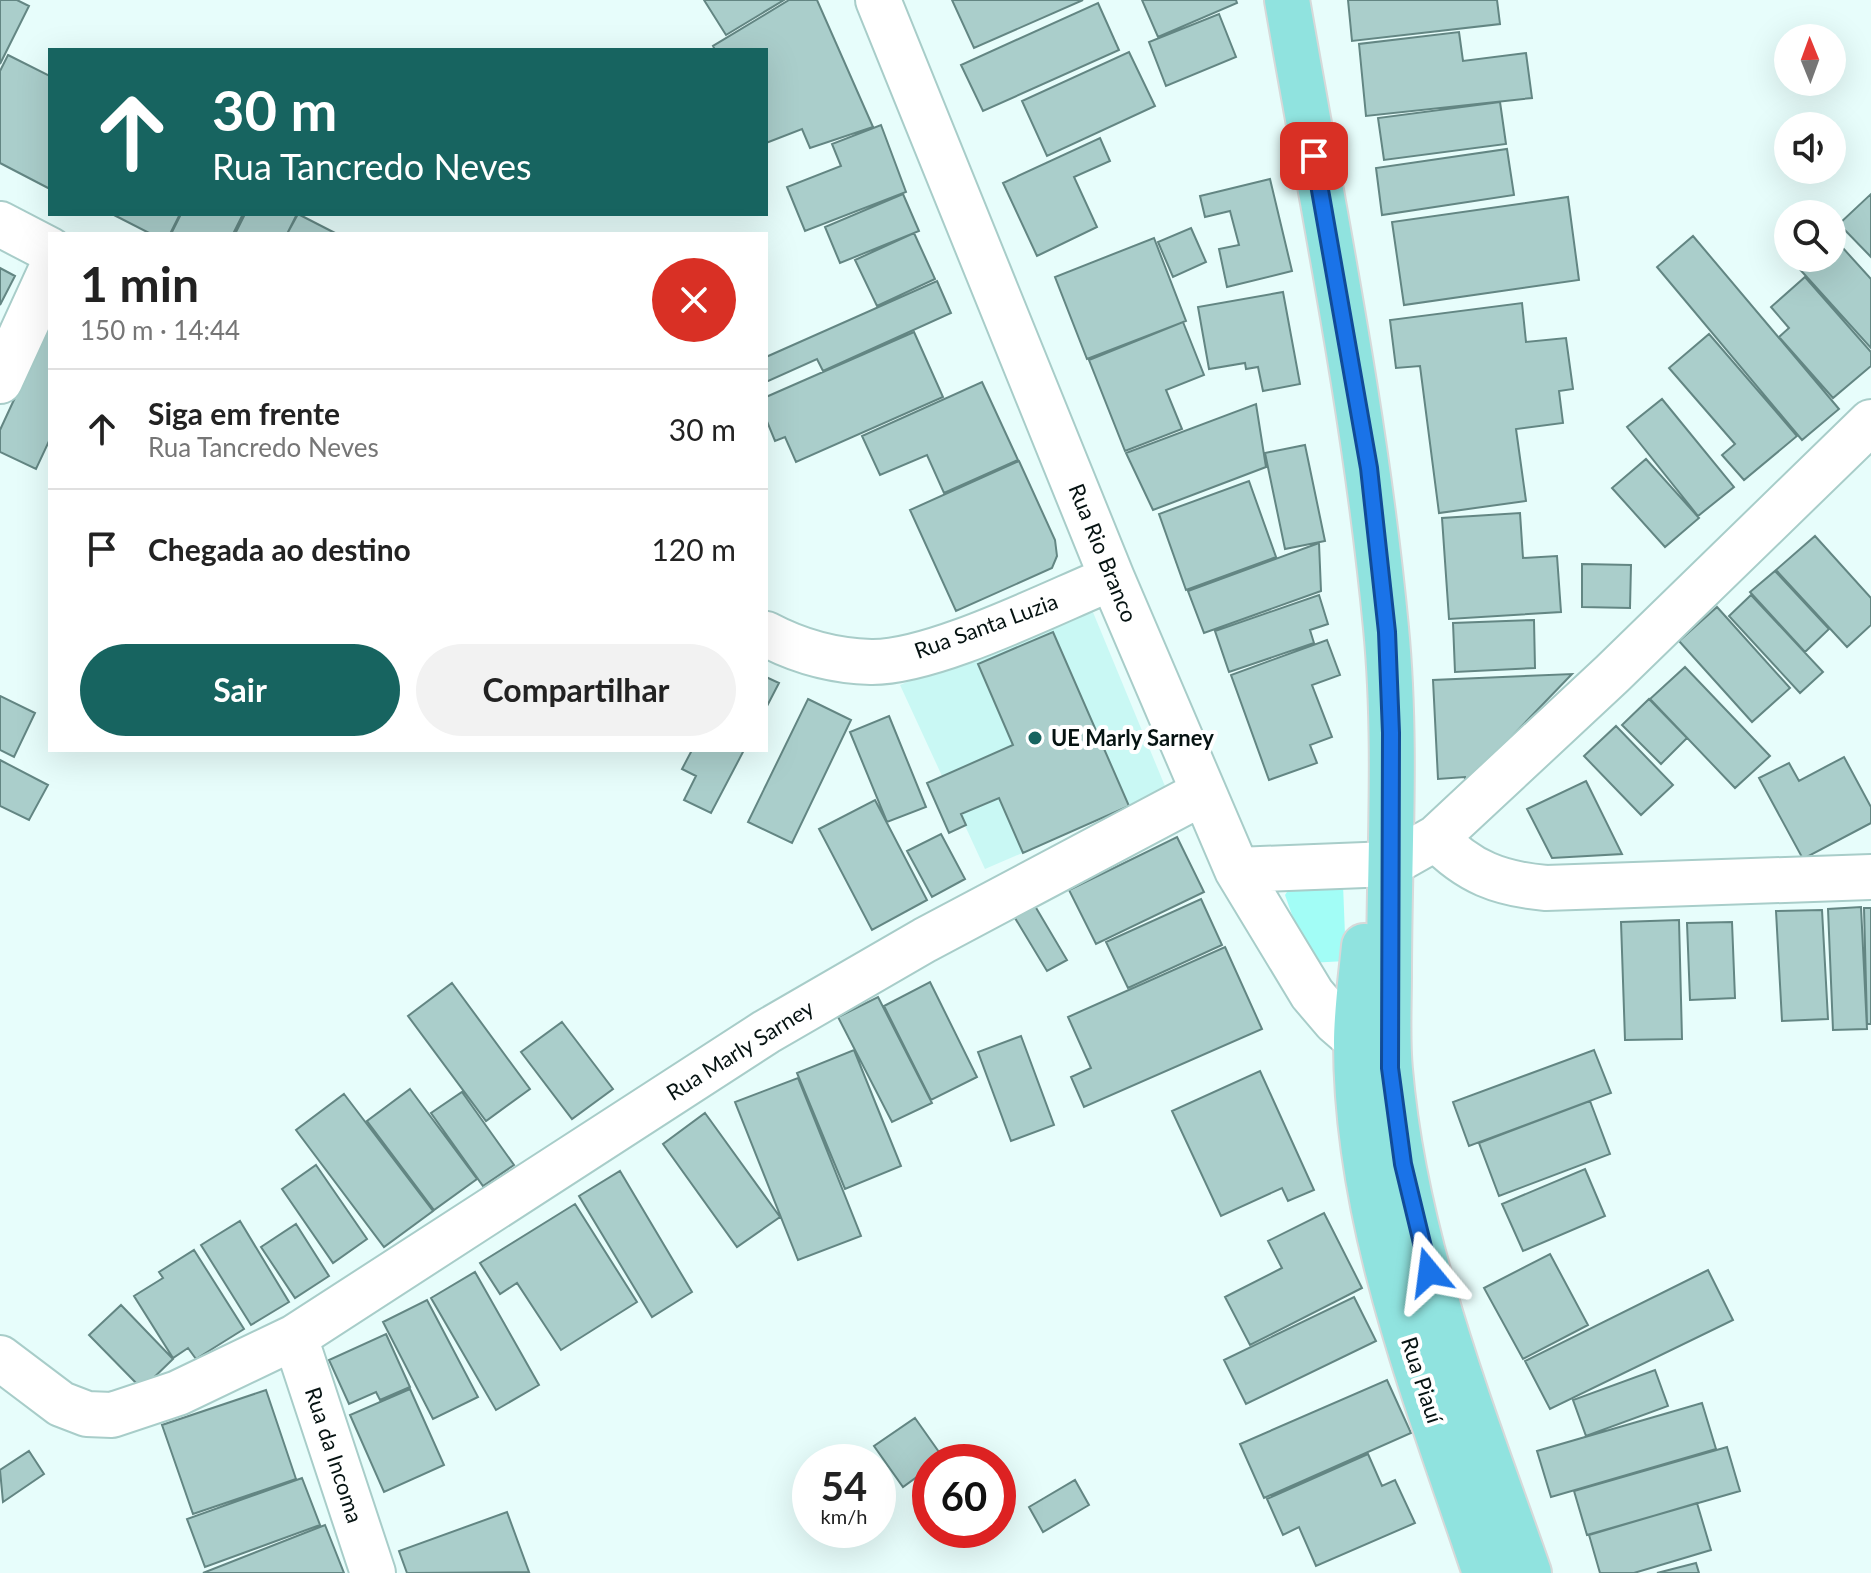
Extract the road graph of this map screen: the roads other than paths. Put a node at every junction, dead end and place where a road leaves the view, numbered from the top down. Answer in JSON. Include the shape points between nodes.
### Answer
{"nodes":[{"id":1,"x":878,"y":0,"type":"edge"},
{"id":2,"x":1268,"y":0,"type":"edge"},
{"id":3,"x":1287,"y":0,"type":"edge"},
{"id":4,"x":0,"y":224,"type":"edge"},
{"id":5,"x":48,"y":249,"type":"edge"},
{"id":6,"x":48,"y":276,"type":"edge"},
{"id":7,"x":0,"y":381,"type":"edge"},
{"id":8,"x":1871,"y":422,"type":"edge"},
{"id":9,"x":1112,"y":578,"type":"junction"},
{"id":10,"x":768,"y":635,"type":"edge"},
{"id":11,"x":1202,"y":793,"type":"junction"},
{"id":12,"x":1436,"y":838,"type":"junction"},
{"id":13,"x":1380,"y":864,"type":"junction"},
{"id":14,"x":1237,"y":870,"type":"junction"},
{"id":15,"x":1871,"y":877,"type":"edge"},
{"id":16,"x":1356,"y":1041,"type":"junction"},
{"id":17,"x":1390,"y":1068,"type":"junction"},
{"id":18,"x":295,"y":1337,"type":"junction"},
{"id":19,"x":0,"y":1358,"type":"edge"},
{"id":20,"x":373,"y":1573,"type":"edge"},
{"id":21,"x":1485,"y":1573,"type":"edge"},
{"id":22,"x":1529,"y":1573,"type":"edge"}],
"edges":[{"from":1,"to":9,"type":"street","name":"Rua Rio Branco"},
{"from":2,"to":13,"type":"main road","via":[[1351,469],[1369,634]]},
{"from":3,"to":13,"type":"main road","via":[[1369,468],[1387,632],[1391,733]]},
{"from":4,"to":5,"type":"street"},
{"from":6,"to":7,"type":"street"},
{"from":8,"to":12,"type":"street"},
{"from":9,"to":10,"type":"street","name":"Rua Santa Luzia","via":[[929,652],[874,662],[828,658]]},
{"from":9,"to":11,"type":"street","name":"Rua Rio Branco"},
{"from":11,"to":14,"type":"street","name":"Rua Rio Branco"},
{"from":11,"to":18,"type":"street","name":"Rua Marly Sarney","via":[[925,940],[766,1032]]},
{"from":12,"to":13,"type":"street"},
{"from":12,"to":15,"type":"street","via":[[1471,868],[1512,885]]},
{"from":13,"to":14,"type":"street"},
{"from":13,"to":16,"type":"main road","name":"Rua Piauí"},
{"from":13,"to":17,"type":"main road","name":"Rua Piauí"},
{"from":14,"to":16,"type":"street","name":"Rua Rio Branco","via":[[1312,994]]},
{"from":16,"to":17,"type":"street","name":"Rua Rio Branco"},
{"from":16,"to":21,"type":"main road","name":"Rua Piauí","via":[[1367,1166],[1382,1250]]},
{"from":17,"to":22,"type":"main road","name":"Rua Piauí","via":[[1421,1247]]},
{"from":18,"to":19,"type":"street","name":"Rua Marly Sarney","via":[[178,1393],[112,1415],[87,1414],[61,1404]]},
{"from":18,"to":20,"type":"street","name":"Rua da Incoma"}]}
